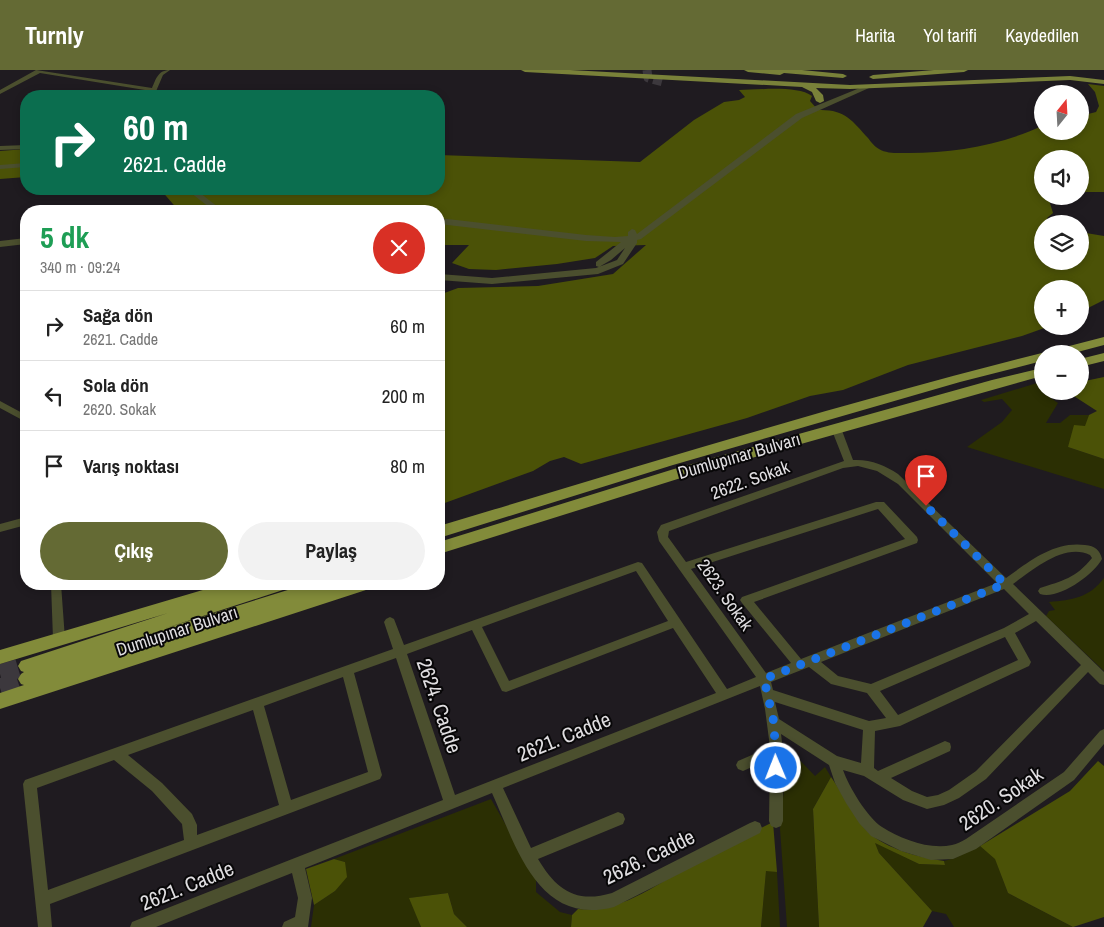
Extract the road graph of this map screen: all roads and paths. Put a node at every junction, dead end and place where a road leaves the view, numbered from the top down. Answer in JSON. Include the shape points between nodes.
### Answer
{"nodes":[{"id":1,"x":39,"y":70,"type":"edge"},
{"id":2,"x":166,"y":70,"type":"edge"},
{"id":3,"x":525,"y":70,"type":"edge"},
{"id":4,"x":621,"y":70,"type":"edge"},
{"id":5,"x":748,"y":70,"type":"edge"},
{"id":6,"x":776,"y":70,"type":"edge"},
{"id":7,"x":948,"y":70,"type":"edge"},
{"id":8,"x":959,"y":70,"type":"edge"},
{"id":9,"x":964,"y":70,"type":"edge"},
{"id":10,"x":1056,"y":70,"type":"edge"},
{"id":11,"x":830,"y":76,"type":"junction"},
{"id":12,"x":1104,"y":76,"type":"edge"},
{"id":13,"x":810,"y":77,"type":"junction"},
{"id":14,"x":849,"y":77,"type":"dead end"},
{"id":15,"x":1070,"y":78,"type":"junction"},
{"id":16,"x":664,"y":82,"type":"tunnel mouth"},
{"id":17,"x":867,"y":82,"type":"junction"},
{"id":18,"x":1104,"y":82,"type":"edge"},
{"id":19,"x":790,"y":84,"type":"junction"},
{"id":20,"x":802,"y":84,"type":"junction"},
{"id":21,"x":850,"y":87,"type":"junction"},
{"id":22,"x":154,"y":90,"type":"joint"},
{"id":23,"x":0,"y":92,"type":"edge"},
{"id":24,"x":820,"y":101,"type":"junction"},
{"id":25,"x":20,"y":146,"type":"edge"},
{"id":26,"x":0,"y":148,"type":"edge"},
{"id":27,"x":20,"y":163,"type":"edge"},
{"id":28,"x":0,"y":165,"type":"edge"},
{"id":29,"x":198,"y":195,"type":"edge"},
{"id":30,"x":209,"y":195,"type":"edge"},
{"id":31,"x":211,"y":205,"type":"edge"},
{"id":32,"x":221,"y":205,"type":"edge"},
{"id":33,"x":445,"y":218,"type":"edge"},
{"id":34,"x":445,"y":222,"type":"edge"},
{"id":35,"x":632,"y":235,"type":"junction"},
{"id":36,"x":20,"y":237,"type":"edge"},
{"id":37,"x":0,"y":239,"type":"edge"},
{"id":38,"x":20,"y":242,"type":"edge"},
{"id":39,"x":0,"y":244,"type":"edge"},
{"id":40,"x":445,"y":271,"type":"edge"},
{"id":41,"x":445,"y":278,"type":"edge"},
{"id":42,"x":1104,"y":341,"type":"edge"},
{"id":43,"x":1089,"y":345,"type":"edge"},
{"id":44,"x":1104,"y":357,"type":"edge"},
{"id":45,"x":1034,"y":359,"type":"edge"},
{"id":46,"x":1089,"y":361,"type":"edge"},
{"id":47,"x":1034,"y":374,"type":"edge"},
{"id":48,"x":0,"y":404,"type":"edge"},
{"id":49,"x":20,"y":416,"type":"edge"},
{"id":50,"x":836,"y":428,"type":"junction"},
{"id":51,"x":850,"y":463,"type":"junction"},
{"id":52,"x":527,"y":512,"type":"junction"},
{"id":53,"x":445,"y":522,"type":"edge"},
{"id":54,"x":20,"y":523,"type":"edge"},
{"id":55,"x":0,"y":528,"type":"edge"},
{"id":56,"x":662,"y":530,"type":"joint"},
{"id":57,"x":445,"y":531,"type":"edge"},
{"id":58,"x":445,"y":546,"type":"edge"},
{"id":59,"x":445,"y":556,"type":"edge"},
{"id":60,"x":684,"y":567,"type":"junction"},
{"id":61,"x":1005,"y":584,"type":"junction"},
{"id":62,"x":56,"y":590,"type":"edge"},
{"id":63,"x":224,"y":590,"type":"edge"},
{"id":64,"x":261,"y":590,"type":"edge"},
{"id":65,"x":305,"y":590,"type":"edge"},
{"id":66,"x":344,"y":590,"type":"edge"},
{"id":67,"x":1044,"y":591,"type":"dead end"},
{"id":68,"x":1038,"y":615,"type":"junction"},
{"id":69,"x":390,"y":622,"type":"dead end"},
{"id":70,"x":675,"y":623,"type":"junction"},
{"id":71,"x":475,"y":625,"type":"junction"},
{"id":72,"x":1008,"y":631,"type":"junction"},
{"id":73,"x":60,"y":639,"type":"junction"},
{"id":74,"x":0,"y":649,"type":"edge"},
{"id":75,"x":400,"y":652,"type":"junction"},
{"id":76,"x":0,"y":657,"type":"edge"},
{"id":77,"x":805,"y":663,"type":"junction"},
{"id":78,"x":1088,"y":664,"type":"junction"},
{"id":79,"x":24,"y":666,"type":"junction"},
{"id":80,"x":0,"y":669,"type":"edge"},
{"id":81,"x":347,"y":671,"type":"junction"},
{"id":82,"x":764,"y":679,"type":"junction"},
{"id":83,"x":1104,"y":680,"type":"edge"},
{"id":84,"x":0,"y":687,"type":"edge"},
{"id":85,"x":871,"y":689,"type":"junction"},
{"id":86,"x":768,"y":694,"type":"junction"},
{"id":87,"x":724,"y":695,"type":"junction"},
{"id":88,"x":8,"y":699,"type":"edge"},
{"id":89,"x":258,"y":703,"type":"junction"},
{"id":90,"x":896,"y":722,"type":"junction"},
{"id":91,"x":774,"y":723,"type":"junction"},
{"id":92,"x":869,"y":727,"type":"junction"},
{"id":93,"x":1104,"y":735,"type":"edge"},
{"id":94,"x":945,"y":747,"type":"dead end"},
{"id":95,"x":776,"y":750,"type":"junction"},
{"id":96,"x":116,"y":753,"type":"junction"},
{"id":97,"x":834,"y":761,"type":"junction"},
{"id":98,"x":744,"y":765,"type":"dead end"},
{"id":99,"x":866,"y":771,"type":"junction"},
{"id":100,"x":879,"y":777,"type":"junction"},
{"id":101,"x":495,"y":785,"type":"junction"},
{"id":102,"x":451,"y":803,"type":"junction"},
{"id":103,"x":287,"y":808,"type":"junction"},
{"id":104,"x":618,"y":819,"type":"dead end"},
{"id":105,"x":776,"y":821,"type":"dead end"},
{"id":106,"x":755,"y":828,"type":"dead end"},
{"id":107,"x":191,"y":843,"type":"junction"},
{"id":108,"x":529,"y":856,"type":"junction"},
{"id":109,"x":297,"y":864,"type":"junction"},
{"id":110,"x":42,"y":900,"type":"junction"},
{"id":111,"x":298,"y":925,"type":"edge"},
{"id":112,"x":44,"y":927,"type":"edge"},
{"id":113,"x":137,"y":927,"type":"edge"}],
"edges":[{"from":1,"to":22,"type":"street"},
{"from":1,"to":23,"type":"street"},
{"from":2,"to":22,"type":"street"},
{"from":3,"to":19,"type":"main road"},
{"from":4,"to":17,"type":"main road"},
{"from":5,"to":13,"type":"main road"},
{"from":6,"to":11,"type":"main road"},
{"from":7,"to":8,"type":"main road"},
{"from":7,"to":17,"type":"main road"},
{"from":8,"to":9,"type":"main road"},
{"from":10,"to":17,"type":"main road","via":[[1092,72]]},
{"from":11,"to":13,"type":"main road"},
{"from":11,"to":14,"type":"main road"},
{"from":12,"to":15,"type":"main road"},
{"from":13,"to":17,"type":"main road"},
{"from":15,"to":17,"type":"main road"},
{"from":15,"to":18,"type":"main road"},
{"from":16,"to":19,"type":"main road"},
{"from":17,"to":21,"type":"main road"},
{"from":17,"to":35,"type":"street","via":[[799,116],[646,232]]},
{"from":19,"to":20,"type":"main road"},
{"from":20,"to":21,"type":"main road"},
{"from":20,"to":24,"type":"main road","via":[[817,92]]},
{"from":21,"to":24,"type":"street"},
{"from":24,"to":35,"type":"street","via":[[787,117]]},
{"from":25,"to":26,"type":"street"},
{"from":27,"to":28,"type":"street"},
{"from":29,"to":31,"type":"street"},
{"from":30,"to":32,"type":"street"},
{"from":33,"to":35,"type":"street","via":[[584,234]]},
{"from":34,"to":35,"type":"street","via":[[586,238]]},
{"from":35,"to":40,"type":"street","via":[[612,257],[596,266],[492,276]]},
{"from":35,"to":41,"type":"street","via":[[633,243],[620,262],[598,271],[492,281]]},
{"from":36,"to":37,"type":"street"},
{"from":38,"to":39,"type":"street"},
{"from":42,"to":43,"type":"highway"},
{"from":44,"to":46,"type":"highway"},
{"from":45,"to":52,"type":"highway","name":"Dumlupınar Bulvarı","via":[[955,379]]},
{"from":47,"to":50,"type":"highway","name":"Dumlupınar Bulvarı"},
{"from":48,"to":49,"type":"street"},
{"from":50,"to":51,"type":"street"},
{"from":50,"to":52,"type":"highway","name":"Dumlupınar Bulvarı","via":[[662,478]]},
{"from":51,"to":56,"type":"street","name":"2622. Sokak"},
{"from":51,"to":61,"type":"street","via":[[872,465],[898,479]]},
{"from":52,"to":53,"type":"highway","via":[[494,509]]},
{"from":52,"to":57,"type":"highway","name":"Dumlupınar Bulvarı"},
{"from":52,"to":58,"type":"highway","name":"Dumlupınar Bulvarı"},
{"from":52,"to":59,"type":"highway","via":[[512,532]]},
{"from":54,"to":55,"type":"street"},
{"from":56,"to":60,"type":"street","name":"2623. Sokak","via":[[663,538]]},
{"from":60,"to":77,"type":"street","via":[[880,505],[913,540],[746,600]]},
{"from":60,"to":82,"type":"street","name":"2623. Sokak"},
{"from":61,"to":67,"type":"street","name":"2621. Cadde","via":[[1056,550],[1091,550],[1096,554],[1097,559],[1080,578],[1060,588]]},
{"from":61,"to":68,"type":"street"},
{"from":61,"to":77,"type":"street","name":"2621. Cadde"},
{"from":62,"to":73,"type":"street"},
{"from":63,"to":73,"type":"highway"},
{"from":64,"to":79,"type":"highway","name":"Dumlupınar Bulvarı"},
{"from":65,"to":79,"type":"highway","name":"Dumlupınar Bulvarı"},
{"from":66,"to":88,"type":"highway"},
{"from":68,"to":72,"type":"street"},
{"from":68,"to":78,"type":"street"},
{"from":69,"to":75,"type":"street","name":"2624. Cadde"},
{"from":70,"to":71,"type":"street","via":[[638,566]]},
{"from":70,"to":71,"type":"street","via":[[506,686]]},
{"from":70,"to":87,"type":"street"},
{"from":71,"to":75,"type":"street"},
{"from":72,"to":85,"type":"street"},
{"from":72,"to":90,"type":"street","via":[[1025,662]]},
{"from":73,"to":79,"type":"highway"},
{"from":74,"to":79,"type":"street"},
{"from":75,"to":81,"type":"street"},
{"from":75,"to":102,"type":"street","name":"2624. Cadde"},
{"from":76,"to":79,"type":"highway","name":"Dumlupınar Bulvarı"},
{"from":77,"to":82,"type":"street","name":"2621. Cadde"},
{"from":77,"to":85,"type":"street","via":[[835,680]]},
{"from":78,"to":83,"type":"street"},
{"from":78,"to":100,"type":"street","via":[[981,775],[954,794],[933,803],[922,802]]},
{"from":79,"to":80,"type":"highway"},
{"from":81,"to":89,"type":"street"},
{"from":81,"to":103,"type":"street","via":[[375,775]]},
{"from":82,"to":86,"type":"street"},
{"from":82,"to":87,"type":"street","name":"2621. Cadde"},
{"from":84,"to":88,"type":"highway"},
{"from":85,"to":90,"type":"street"},
{"from":86,"to":91,"type":"street"},
{"from":86,"to":92,"type":"street"},
{"from":87,"to":101,"type":"street","name":"2621. Cadde"},
{"from":89,"to":96,"type":"street"},
{"from":89,"to":103,"type":"street"},
{"from":90,"to":92,"type":"street"},
{"from":91,"to":95,"type":"street"},
{"from":91,"to":97,"type":"street"},
{"from":92,"to":99,"type":"street"},
{"from":93,"to":97,"type":"street","name":"2620. Sokak","via":[[1069,776],[979,840],[948,853],[917,849],[876,831],[855,806]]},
{"from":94,"to":100,"type":"street"},
{"from":95,"to":98,"type":"street"},
{"from":95,"to":105,"type":"street"},
{"from":96,"to":107,"type":"street","via":[[157,787],[188,819]]},
{"from":96,"to":110,"type":"street","via":[[30,784]]},
{"from":97,"to":99,"type":"street"},
{"from":99,"to":100,"type":"street"},
{"from":101,"to":102,"type":"street","name":"2621. Cadde"},
{"from":101,"to":108,"type":"street"},
{"from":102,"to":109,"type":"street","name":"2621. Cadde"},
{"from":103,"to":107,"type":"street"},
{"from":104,"to":108,"type":"street"},
{"from":106,"to":108,"type":"street","name":"2626. Cadde","via":[[608,902],[580,903],[558,895]]},
{"from":107,"to":110,"type":"street"},
{"from":109,"to":111,"type":"street","via":[[304,898]]},
{"from":109,"to":113,"type":"street","name":"2621. Cadde"},
{"from":110,"to":112,"type":"street"}]}
